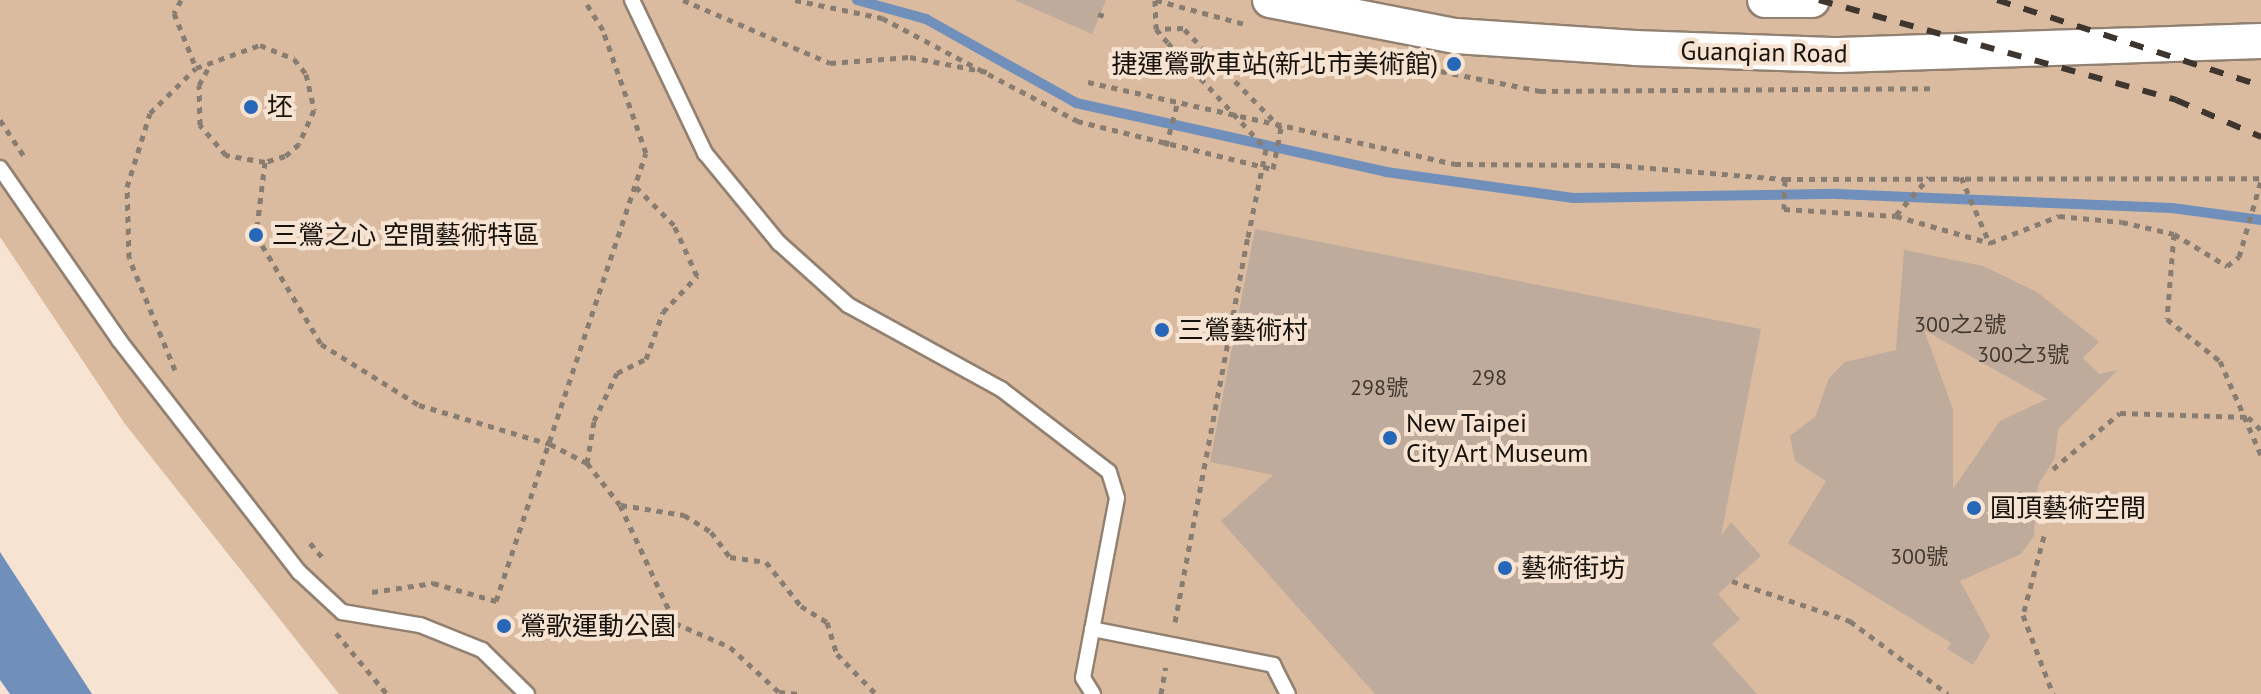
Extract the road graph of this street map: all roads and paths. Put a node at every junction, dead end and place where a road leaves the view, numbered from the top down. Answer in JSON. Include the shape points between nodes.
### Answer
{"nodes":[{"id":1,"x":181,"y":0,"type":"edge"},
{"id":2,"x":584,"y":0,"type":"edge"},
{"id":3,"x":632,"y":0,"type":"edge"},
{"id":4,"x":683,"y":0,"type":"edge"},
{"id":5,"x":795,"y":0,"type":"edge"},
{"id":6,"x":1155,"y":0,"type":"edge"},
{"id":7,"x":1270,"y":0,"type":"edge"},
{"id":8,"x":1765,"y":0,"type":"edge"},
{"id":9,"x":1812,"y":0,"type":"edge"},
{"id":10,"x":807,"y":1,"type":"edge"},
{"id":11,"x":1156,"y":29,"type":"junction"},
{"id":12,"x":2261,"y":41,"type":"edge"},
{"id":13,"x":209,"y":67,"type":"junction"},
{"id":14,"x":196,"y":68,"type":"junction"},
{"id":15,"x":997,"y":74,"type":"junction"},
{"id":16,"x":1088,"y":82,"type":"dead end"},
{"id":17,"x":1877,"y":92,"type":"dead end"},
{"id":18,"x":1800,"y":93,"type":"dead end"},
{"id":19,"x":1178,"y":101,"type":"junction"},
{"id":20,"x":1281,"y":128,"type":"junction"},
{"id":21,"x":1166,"y":147,"type":"junction"},
{"id":22,"x":265,"y":162,"type":"junction"},
{"id":23,"x":0,"y":168,"type":"edge"},
{"id":24,"x":1930,"y":176,"type":"junction"},
{"id":25,"x":1961,"y":177,"type":"junction"},
{"id":26,"x":1785,"y":179,"type":"junction"},
{"id":27,"x":2261,"y":180,"type":"edge"},
{"id":28,"x":635,"y":186,"type":"junction"},
{"id":29,"x":1896,"y":216,"type":"junction"},
{"id":30,"x":2174,"y":234,"type":"junction"},
{"id":31,"x":1990,"y":243,"type":"junction"},
{"id":32,"x":181,"y":385,"type":"dead end"},
{"id":33,"x":2248,"y":417,"type":"junction"},
{"id":34,"x":2261,"y":430,"type":"edge"},
{"id":35,"x":550,"y":444,"type":"junction"},
{"id":36,"x":2261,"y":455,"type":"edge"},
{"id":37,"x":587,"y":463,"type":"junction"},
{"id":38,"x":2053,"y":469,"type":"dead end"},
{"id":39,"x":620,"y":505,"type":"junction"},
{"id":40,"x":2044,"y":536,"type":"dead end"},
{"id":41,"x":1732,"y":581,"type":"dead end"},
{"id":42,"x":355,"y":594,"type":"dead end"},
{"id":43,"x":1092,"y":629,"type":"junction"},
{"id":44,"x":1170,"y":645,"type":"junction"},
{"id":45,"x":527,"y":694,"type":"edge"},
{"id":46,"x":799,"y":694,"type":"edge"},
{"id":47,"x":876,"y":694,"type":"edge"},
{"id":48,"x":1093,"y":694,"type":"edge"},
{"id":49,"x":1161,"y":694,"type":"edge"},
{"id":50,"x":1288,"y":694,"type":"edge"},
{"id":51,"x":1948,"y":694,"type":"edge"},
{"id":52,"x":2053,"y":694,"type":"edge"}],
"edges":[{"from":1,"to":14,"type":"path","via":[[174,13]]},
{"from":2,"to":28,"type":"path","via":[[603,30],[646,153]]},
{"from":3,"to":43,"type":"lane","via":[[705,153],[779,243],[848,305],[1001,389],[1109,472],[1117,498]]},
{"from":4,"to":15,"type":"path","via":[[830,63],[910,57]]},
{"from":5,"to":10,"type":"path"},
{"from":6,"to":11,"type":"path"},
{"from":7,"to":12,"type":"street","name":"Guanqian Road","via":[[1456,36],[1635,48],[1839,55]]},
{"from":8,"to":9,"type":"street","name":"Guanqian Road"},
{"from":10,"to":15,"type":"path","via":[[882,18]]},
{"from":11,"to":20,"type":"path","via":[[1183,28]]},
{"from":11,"to":44,"type":"path","bridge":true,"via":[[1266,149]]},
{"from":13,"to":14,"type":"path"},
{"from":13,"to":22,"type":"path","via":[[196,105],[205,134],[226,155]]},
{"from":13,"to":22,"type":"path","via":[[241,46],[260,45],[294,59],[306,74],[314,110],[309,128],[285,156]]},
{"from":14,"to":32,"type":"path","via":[[150,113],[127,187],[129,258]]},
{"from":15,"to":21,"type":"path","via":[[1077,121]]},
{"from":16,"to":19,"type":"path"},
{"from":17,"to":18,"type":"path"},
{"from":19,"to":20,"type":"path"},
{"from":19,"to":21,"type":"path"},
{"from":20,"to":21,"type":"path","via":[[1273,169]]},
{"from":20,"to":26,"type":"path","via":[[1455,164],[1614,165]]},
{"from":22,"to":35,"type":"path","via":[[256,235],[321,344],[419,405]]},
{"from":23,"to":45,"type":"lane","via":[[119,340],[299,572],[342,612],[420,625],[482,650]]},
{"from":24,"to":25,"type":"path"},
{"from":24,"to":26,"type":"path"},
{"from":24,"to":29,"type":"path"},
{"from":25,"to":27,"type":"path"},
{"from":25,"to":31,"type":"path"},
{"from":26,"to":29,"type":"path","via":[[1784,209]]},
{"from":27,"to":30,"type":"path","via":[[2239,257],[2227,266]]},
{"from":28,"to":35,"type":"path"},
{"from":28,"to":37,"type":"path","via":[[674,225],[697,276],[663,312],[646,359],[617,373],[594,421]]},
{"from":29,"to":31,"type":"path"},
{"from":30,"to":31,"type":"path","via":[[2059,216]]},
{"from":30,"to":33,"type":"path","via":[[2167,319],[2220,361]]},
{"from":33,"to":34,"type":"path"},
{"from":33,"to":36,"type":"path"},
{"from":33,"to":38,"type":"path","via":[[2120,413]]},
{"from":35,"to":37,"type":"path"},
{"from":35,"to":42,"type":"path","via":[[496,601],[433,583]]},
{"from":37,"to":39,"type":"path"},
{"from":39,"to":46,"type":"path","via":[[675,623],[730,647],[779,692]]},
{"from":39,"to":47,"type":"path","via":[[684,515],[711,532],[730,557],[766,562],[801,606],[827,622],[837,654]]},
{"from":40,"to":52,"type":"path","via":[[2023,615]]},
{"from":41,"to":51,"type":"path","via":[[1850,621]]},
{"from":43,"to":44,"type":"lane"},
{"from":43,"to":48,"type":"lane","via":[[1083,678]]},
{"from":44,"to":49,"type":"path"},
{"from":44,"to":50,"type":"lane","via":[[1273,665]]}]}
